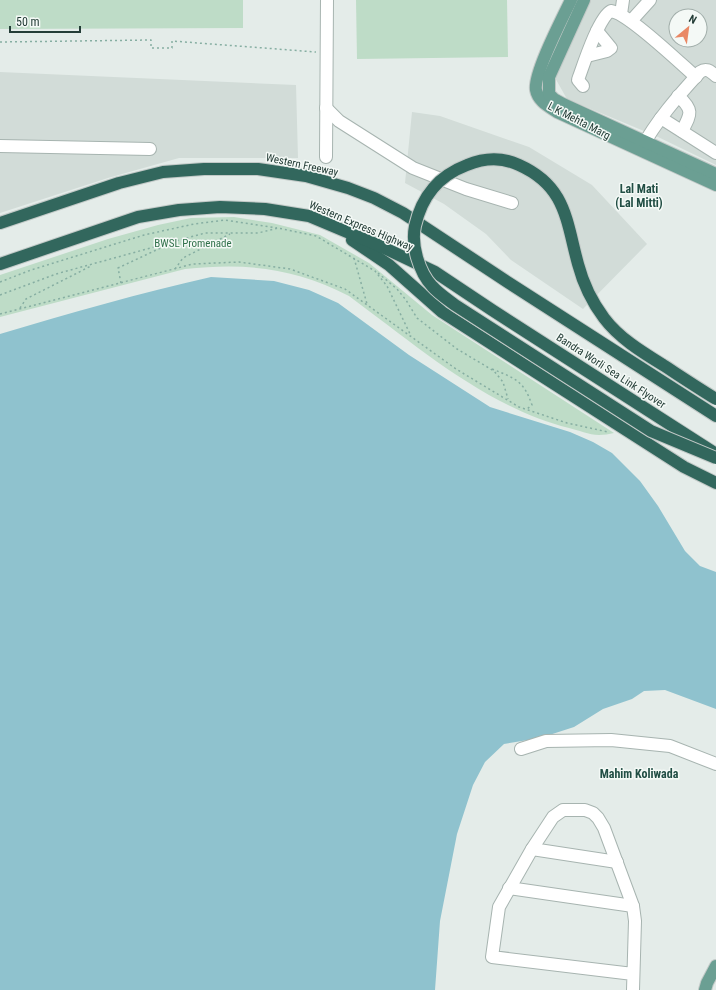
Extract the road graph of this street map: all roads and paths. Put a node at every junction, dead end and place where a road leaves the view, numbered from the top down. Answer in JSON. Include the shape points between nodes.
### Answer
{"nodes":[{"id":1,"x":327,"y":0,"type":"edge"},
{"id":2,"x":572,"y":0,"type":"edge"},
{"id":3,"x":584,"y":0,"type":"edge"},
{"id":4,"x":623,"y":0,"type":"edge"},
{"id":5,"x":650,"y":0,"type":"edge"},
{"id":6,"x":626,"y":17,"type":"junction"},
{"id":7,"x":597,"y":31,"type":"junction"},
{"id":8,"x":559,"y":40,"type":"junction"},
{"id":9,"x":0,"y":42,"type":"edge"},
{"id":10,"x":326,"y":52,"type":"junction"},
{"id":11,"x":587,"y":56,"type":"junction"},
{"id":12,"x":716,"y":76,"type":"edge"},
{"id":13,"x":696,"y":77,"type":"junction"},
{"id":14,"x":583,"y":86,"type":"dead end"},
{"id":15,"x":678,"y":96,"type":"junction"},
{"id":16,"x":326,"y":108,"type":"junction"},
{"id":17,"x":661,"y":118,"type":"junction"},
{"id":18,"x":682,"y":131,"type":"junction"},
{"id":19,"x":0,"y":146,"type":"edge"},
{"id":20,"x":643,"y":146,"type":"junction"},
{"id":21,"x":150,"y":149,"type":"dead end"},
{"id":22,"x":716,"y":153,"type":"edge"},
{"id":23,"x":326,"y":157,"type":"dead end"},
{"id":24,"x":716,"y":174,"type":"edge"},
{"id":25,"x":716,"y":185,"type":"edge"},
{"id":26,"x":512,"y":203,"type":"dead end"},
{"id":27,"x":314,"y":218,"type":"junction"},
{"id":28,"x":0,"y":223,"type":"edge"},
{"id":29,"x":278,"y":228,"type":"junction"},
{"id":30,"x":232,"y":233,"type":"junction"},
{"id":31,"x":173,"y":242,"type":"junction"},
{"id":32,"x":354,"y":258,"type":"junction"},
{"id":33,"x":0,"y":264,"type":"edge"},
{"id":34,"x":94,"y":264,"type":"junction"},
{"id":35,"x":175,"y":269,"type":"junction"},
{"id":36,"x":375,"y":271,"type":"junction"},
{"id":37,"x":0,"y":282,"type":"edge"},
{"id":38,"x":122,"y":282,"type":"junction"},
{"id":39,"x":509,"y":283,"type":"joint"},
{"id":40,"x":0,"y":295,"type":"edge"},
{"id":41,"x":367,"y":304,"type":"junction"},
{"id":42,"x":20,"y":308,"type":"junction"},
{"id":43,"x":492,"y":310,"type":"joint"},
{"id":44,"x":0,"y":314,"type":"edge"},
{"id":45,"x":411,"y":338,"type":"junction"},
{"id":46,"x":488,"y":367,"type":"junction"},
{"id":47,"x":716,"y":399,"type":"edge"},
{"id":48,"x":508,"y":400,"type":"junction"},
{"id":49,"x":527,"y":409,"type":"junction"},
{"id":50,"x":716,"y":416,"type":"edge"},
{"id":51,"x":614,"y":433,"type":"dead end"},
{"id":52,"x":716,"y":454,"type":"edge"},
{"id":53,"x":716,"y":458,"type":"edge"},
{"id":54,"x":716,"y":483,"type":"edge"},
{"id":55,"x":522,"y":749,"type":"dead end"},
{"id":56,"x":716,"y":764,"type":"edge"},
{"id":57,"x":532,"y":849,"type":"junction"},
{"id":58,"x":617,"y":862,"type":"junction"},
{"id":59,"x":509,"y":888,"type":"junction"},
{"id":60,"x":633,"y":906,"type":"junction"},
{"id":61,"x":716,"y":966,"type":"edge"},
{"id":62,"x":633,"y":974,"type":"junction"},
{"id":63,"x":633,"y":990,"type":"edge"},
{"id":64,"x":705,"y":990,"type":"edge"}],
"edges":[{"from":1,"to":10,"type":"street"},
{"from":2,"to":8,"type":"main road","name":"L K Mehta Marg"},
{"from":3,"to":8,"type":"main road","name":"L K Mehta Marg"},
{"from":4,"to":6,"type":"street"},
{"from":5,"to":6,"type":"street"},
{"from":6,"to":7,"type":"street","via":[[614,11],[609,12]]},
{"from":6,"to":13,"type":"street"},
{"from":7,"to":11,"type":"street"},
{"from":7,"to":11,"type":"street","via":[[611,48]]},
{"from":8,"to":20,"type":"main road","name":"L K Mehta Marg","via":[[549,77],[549,94]]},
{"from":9,"to":10,"type":"path","via":[[151,40],[151,48],[172,48],[172,41]]},
{"from":10,"to":16,"type":"street"},
{"from":11,"to":14,"type":"street","via":[[578,78]]},
{"from":12,"to":13,"type":"street","via":[[706,69]]},
{"from":13,"to":15,"type":"street"},
{"from":15,"to":17,"type":"street"},
{"from":15,"to":18,"type":"street","via":[[688,104],[689,111]]},
{"from":16,"to":23,"type":"street"},
{"from":16,"to":26,"type":"street","via":[[339,121],[413,168],[466,189]]},
{"from":17,"to":18,"type":"street"},
{"from":17,"to":20,"type":"street"},
{"from":18,"to":22,"type":"street"},
{"from":19,"to":21,"type":"street"},
{"from":20,"to":24,"type":"main road","name":"L K Mehta Marg"},
{"from":20,"to":25,"type":"main road","name":"L K Mehta Marg"},
{"from":27,"to":33,"type":"highway","name":"Western Express Highway","via":[[265,209],[220,207],[179,210],[138,217]]},
{"from":27,"to":43,"type":"highway","name":"Western Express Highway","via":[[435,272]]},
{"from":27,"to":54,"type":"highway","via":[[389,265],[442,312],[684,467]]},
{"from":28,"to":39,"type":"highway","name":"Western Freeway","via":[[119,183],[162,172],[258,169],[306,176],[374,198],[403,213]]},
{"from":29,"to":30,"type":"path","via":[[258,233]]},
{"from":29,"to":32,"type":"path","via":[[316,236]]},
{"from":29,"to":37,"type":"path","via":[[224,220],[194,224],[144,235]]},
{"from":30,"to":31,"type":"path","via":[[205,233]]},
{"from":30,"to":35,"type":"path","via":[[183,258]]},
{"from":31,"to":34,"type":"path"},
{"from":31,"to":38,"type":"path","via":[[118,268]]},
{"from":32,"to":36,"type":"path"},
{"from":32,"to":41,"type":"path"},
{"from":34,"to":40,"type":"path","via":[[56,274]]},
{"from":34,"to":42,"type":"path","via":[[26,299]]},
{"from":35,"to":38,"type":"path"},
{"from":35,"to":41,"type":"path","via":[[193,264],[239,262],[290,269],[345,289]]},
{"from":36,"to":45,"type":"path","via":[[386,286]]},
{"from":36,"to":46,"type":"path","via":[[397,289],[417,318]]},
{"from":38,"to":42,"type":"path"},
{"from":39,"to":50,"type":"highway","name":"Bandra Worli Sea Link Flyover"},
{"from":41,"to":45,"type":"path"},
{"from":42,"to":44,"type":"path"},
{"from":43,"to":52,"type":"highway","name":"Bandra Worli Sea Link Flyover"},
{"from":45,"to":48,"type":"path"},
{"from":46,"to":48,"type":"path","via":[[494,370],[503,382]]},
{"from":46,"to":49,"type":"path","via":[[509,375],[520,383],[528,392],[532,405]]},
{"from":47,"to":53,"type":"highway","bridge":true,"via":[[639,350],[614,330],[604,318],[586,288],[570,229],[559,200],[545,180],[512,162],[484,160],[468,164],[446,175],[424,199],[415,228],[415,244],[423,273],[438,292],[650,431]]},
{"from":48,"to":49,"type":"path"},
{"from":49,"to":51,"type":"path"},
{"from":55,"to":56,"type":"street","via":[[546,741],[611,740],[670,746]]},
{"from":57,"to":58,"type":"street"},
{"from":57,"to":58,"type":"street","via":[[553,817],[563,810],[585,810],[598,818]]},
{"from":57,"to":59,"type":"street"},
{"from":58,"to":60,"type":"street"},
{"from":59,"to":60,"type":"street"},
{"from":59,"to":62,"type":"street","via":[[499,907],[492,957]]},
{"from":60,"to":62,"type":"street"},
{"from":61,"to":64,"type":"main road"},
{"from":62,"to":63,"type":"street"}]}
